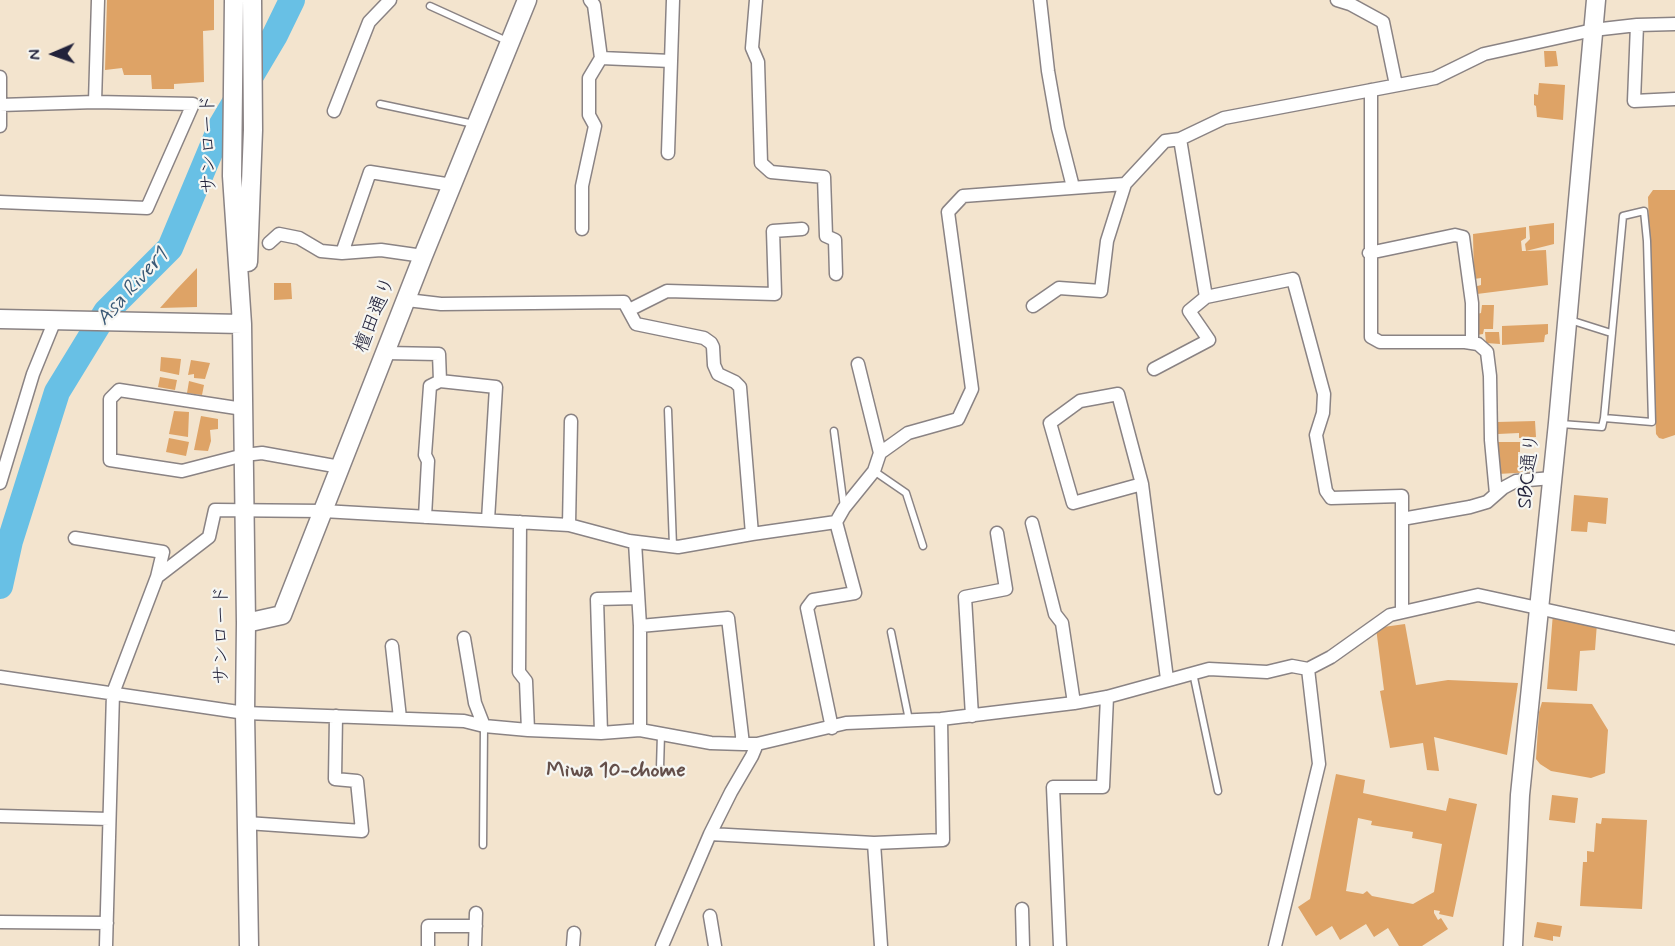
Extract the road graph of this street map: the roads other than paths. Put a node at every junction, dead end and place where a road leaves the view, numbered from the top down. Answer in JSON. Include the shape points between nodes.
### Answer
{"nodes":[{"id":1,"x":98,"y":0,"type":"edge"},
{"id":2,"x":234,"y":0,"type":"edge"},
{"id":3,"x":252,"y":0,"type":"edge"},
{"id":4,"x":390,"y":0,"type":"edge"},
{"id":5,"x":527,"y":0,"type":"edge"},
{"id":6,"x":590,"y":0,"type":"edge"},
{"id":7,"x":673,"y":0,"type":"edge"},
{"id":8,"x":756,"y":0,"type":"edge"},
{"id":9,"x":1040,"y":0,"type":"edge"},
{"id":10,"x":1337,"y":0,"type":"edge"},
{"id":11,"x":1596,"y":0,"type":"edge"},
{"id":12,"x":1350,"y":2,"type":"edge"},
{"id":13,"x":430,"y":6,"type":"dead end"},
{"id":14,"x":1675,"y":24,"type":"edge"},
{"id":15,"x":1637,"y":25,"type":"junction"},
{"id":16,"x":1593,"y":30,"type":"junction"},
{"id":17,"x":510,"y":42,"type":"junction"},
{"id":18,"x":601,"y":58,"type":"junction"},
{"id":19,"x":671,"y":61,"type":"junction"},
{"id":20,"x":0,"y":77,"type":"edge"},
{"id":21,"x":1396,"y":85,"type":"junction"},
{"id":22,"x":1371,"y":90,"type":"junction"},
{"id":23,"x":1675,"y":99,"type":"edge"},
{"id":24,"x":95,"y":102,"type":"junction"},
{"id":25,"x":380,"y":104,"type":"dead end"},
{"id":26,"x":0,"y":105,"type":"edge"},
{"id":27,"x":334,"y":111,"type":"dead end"},
{"id":28,"x":476,"y":125,"type":"junction"},
{"id":29,"x":0,"y":126,"type":"edge"},
{"id":30,"x":1180,"y":139,"type":"junction"},
{"id":31,"x":668,"y":153,"type":"dead end"},
{"id":32,"x":1125,"y":184,"type":"junction"},
{"id":33,"x":452,"y":185,"type":"junction"},
{"id":34,"x":1073,"y":187,"type":"junction"},
{"id":35,"x":0,"y":202,"type":"edge"},
{"id":36,"x":582,"y":229,"type":"dead end"},
{"id":37,"x":802,"y":229,"type":"dead end"},
{"id":38,"x":269,"y":243,"type":"dead end"},
{"id":39,"x":342,"y":253,"type":"junction"},
{"id":40,"x":1369,"y":253,"type":"junction"},
{"id":41,"x":423,"y":256,"type":"junction"},
{"id":42,"x":836,"y":274,"type":"dead end"},
{"id":43,"x":1206,"y":297,"type":"junction"},
{"id":44,"x":407,"y":300,"type":"junction"},
{"id":45,"x":1033,"y":306,"type":"dead end"},
{"id":46,"x":629,"y":310,"type":"junction"},
{"id":47,"x":0,"y":319,"type":"edge"},
{"id":48,"x":1567,"y":319,"type":"junction"},
{"id":49,"x":60,"y":320,"type":"junction"},
{"id":50,"x":242,"y":324,"type":"junction"},
{"id":51,"x":1611,"y":333,"type":"junction"},
{"id":52,"x":1472,"y":343,"type":"junction"},
{"id":53,"x":385,"y":352,"type":"junction"},
{"id":54,"x":858,"y":364,"type":"dead end"},
{"id":55,"x":1154,"y":369,"type":"dead end"},
{"id":56,"x":440,"y":381,"type":"junction"},
{"id":57,"x":243,"y":409,"type":"junction"},
{"id":58,"x":668,"y":410,"type":"dead end"},
{"id":59,"x":1604,"y":418,"type":"junction"},
{"id":60,"x":571,"y":421,"type":"dead end"},
{"id":61,"x":1558,"y":423,"type":"junction"},
{"id":62,"x":834,"y":431,"type":"dead end"},
{"id":63,"x":880,"y":453,"type":"junction"},
{"id":64,"x":244,"y":454,"type":"junction"},
{"id":65,"x":340,"y":467,"type":"junction"},
{"id":66,"x":874,"y":471,"type":"junction"},
{"id":67,"x":1552,"y":478,"type":"junction"},
{"id":68,"x":0,"y":483,"type":"edge"},
{"id":69,"x":1142,"y":484,"type":"junction"},
{"id":70,"x":1496,"y":494,"type":"junction"},
{"id":71,"x":844,"y":508,"type":"junction"},
{"id":72,"x":245,"y":509,"type":"junction"},
{"id":73,"x":323,"y":511,"type":"junction"},
{"id":74,"x":424,"y":517,"type":"junction"},
{"id":75,"x":1402,"y":519,"type":"junction"},
{"id":76,"x":488,"y":520,"type":"junction"},
{"id":77,"x":520,"y":522,"type":"junction"},
{"id":78,"x":836,"y":522,"type":"junction"},
{"id":79,"x":1032,"y":523,"type":"dead end"},
{"id":80,"x":569,"y":525,"type":"junction"},
{"id":81,"x":997,"y":533,"type":"dead end"},
{"id":82,"x":752,"y":534,"type":"junction"},
{"id":83,"x":75,"y":538,"type":"dead end"},
{"id":84,"x":635,"y":542,"type":"junction"},
{"id":85,"x":923,"y":546,"type":"dead end"},
{"id":86,"x":673,"y":547,"type":"junction"},
{"id":87,"x":157,"y":577,"type":"junction"},
{"id":88,"x":638,"y":598,"type":"junction"},
{"id":89,"x":1539,"y":607,"type":"junction"},
{"id":90,"x":1402,"y":612,"type":"junction"},
{"id":91,"x":246,"y":623,"type":"junction"},
{"id":92,"x":640,"y":626,"type":"junction"},
{"id":93,"x":891,"y":632,"type":"dead end"},
{"id":94,"x":464,"y":638,"type":"dead end"},
{"id":95,"x":1675,"y":638,"type":"edge"},
{"id":96,"x":392,"y":646,"type":"dead end"},
{"id":97,"x":1308,"y":669,"type":"junction"},
{"id":98,"x":1193,"y":674,"type":"junction"},
{"id":99,"x":0,"y":677,"type":"edge"},
{"id":100,"x":1167,"y":679,"type":"junction"},
{"id":101,"x":113,"y":693,"type":"junction"},
{"id":102,"x":1107,"y":697,"type":"junction"},
{"id":103,"x":1074,"y":703,"type":"junction"},
{"id":104,"x":245,"y":713,"type":"junction"},
{"id":105,"x":336,"y":716,"type":"junction"},
{"id":106,"x":972,"y":716,"type":"junction"},
{"id":107,"x":399,"y":718,"type":"junction"},
{"id":108,"x":940,"y":719,"type":"junction"},
{"id":109,"x":909,"y":720,"type":"junction"},
{"id":110,"x":484,"y":726,"type":"junction"},
{"id":111,"x":832,"y":728,"type":"junction"},
{"id":112,"x":528,"y":729,"type":"junction"},
{"id":113,"x":640,"y":730,"type":"junction"},
{"id":114,"x":601,"y":733,"type":"junction"},
{"id":115,"x":661,"y":734,"type":"junction"},
{"id":116,"x":742,"y":744,"type":"junction"},
{"id":117,"x":757,"y":744,"type":"junction"},
{"id":118,"x":660,"y":768,"type":"dead end"},
{"id":119,"x":1218,"y":791,"type":"dead end"},
{"id":120,"x":0,"y":816,"type":"edge"},
{"id":121,"x":109,"y":819,"type":"junction"},
{"id":122,"x":247,"y":823,"type":"junction"},
{"id":123,"x":710,"y":834,"type":"junction"},
{"id":124,"x":874,"y":843,"type":"junction"},
{"id":125,"x":483,"y":845,"type":"dead end"},
{"id":126,"x":1022,"y":909,"type":"dead end"},
{"id":127,"x":710,"y":916,"type":"dead end"},
{"id":128,"x":0,"y":922,"type":"edge"},
{"id":129,"x":106,"y":923,"type":"junction"},
{"id":130,"x":106,"y":946,"type":"edge"},
{"id":131,"x":249,"y":946,"type":"edge"},
{"id":132,"x":428,"y":946,"type":"edge"},
{"id":133,"x":476,"y":946,"type":"edge"},
{"id":134,"x":662,"y":946,"type":"edge"},
{"id":135,"x":715,"y":946,"type":"edge"},
{"id":136,"x":881,"y":946,"type":"edge"},
{"id":137,"x":1023,"y":946,"type":"edge"},
{"id":138,"x":1060,"y":946,"type":"edge"},
{"id":139,"x":1275,"y":946,"type":"edge"},
{"id":140,"x":1513,"y":946,"type":"edge"}],
"edges":[{"from":1,"to":24,"type":"street"},
{"from":2,"to":50,"type":"street","name":"サンロード","via":[[232,176]]},
{"from":3,"to":50,"type":"street","name":"サンロード","via":[[253,130]]},
{"from":4,"to":27,"type":"street","via":[[369,22]]},
{"from":5,"to":17,"type":"street","name":"檀田通り"},
{"from":6,"to":18,"type":"street"},
{"from":7,"to":19,"type":"street"},
{"from":8,"to":42,"type":"street","via":[[752,48],[758,62],[761,163],[771,172],[824,177],[825,236],[835,240]]},
{"from":9,"to":34,"type":"street","via":[[1058,128]]},
{"from":10,"to":12,"type":"street"},
{"from":11,"to":16,"type":"street","name":"SBC通り"},
{"from":12,"to":21,"type":"street","via":[[1383,22]]},
{"from":13,"to":17,"type":"lane"},
{"from":14,"to":15,"type":"street"},
{"from":15,"to":16,"type":"street"},
{"from":15,"to":23,"type":"street","via":[[1635,101]]},
{"from":16,"to":21,"type":"street","via":[[1493,52],[1435,78]]},
{"from":16,"to":48,"type":"street","name":"SBC通り"},
{"from":17,"to":28,"type":"street","name":"檀田通り"},
{"from":18,"to":19,"type":"street"},
{"from":18,"to":36,"type":"street","via":[[589,78],[589,116],[595,126],[582,186]]},
{"from":19,"to":31,"type":"street"},
{"from":20,"to":26,"type":"street"},
{"from":21,"to":22,"type":"street"},
{"from":22,"to":30,"type":"street","via":[[1224,118]]},
{"from":22,"to":40,"type":"street"},
{"from":24,"to":26,"type":"street"},
{"from":24,"to":35,"type":"street","via":[[193,104],[147,208]]},
{"from":25,"to":28,"type":"lane"},
{"from":26,"to":29,"type":"street"},
{"from":28,"to":33,"type":"street","name":"檀田通り"},
{"from":30,"to":32,"type":"street","via":[[1165,141]]},
{"from":30,"to":43,"type":"street"},
{"from":32,"to":34,"type":"street"},
{"from":32,"to":45,"type":"street","via":[[1107,242],[1101,291],[1059,288]]},
{"from":33,"to":39,"type":"street","via":[[370,172]]},
{"from":33,"to":41,"type":"street","name":"檀田通り"},
{"from":34,"to":63,"type":"street","via":[[963,196],[948,212],[972,388],[958,419],[908,433]]},
{"from":37,"to":46,"type":"street","via":[[773,231],[775,294],[667,291]]},
{"from":38,"to":39,"type":"street","via":[[279,234],[299,238],[321,251]]},
{"from":39,"to":41,"type":"street","via":[[381,250]]},
{"from":40,"to":52,"type":"street","via":[[1371,337],[1380,342]]},
{"from":40,"to":52,"type":"street","via":[[1455,235],[1464,237],[1472,303]]},
{"from":41,"to":44,"type":"street","name":"檀田通り"},
{"from":43,"to":55,"type":"street","via":[[1189,311],[1209,340]]},
{"from":43,"to":75,"type":"street","via":[[1293,279],[1324,394],[1316,435],[1326,491],[1331,498],[1402,496]]},
{"from":44,"to":46,"type":"street","via":[[441,304],[624,302]]},
{"from":44,"to":53,"type":"street","name":"檀田通り"},
{"from":46,"to":82,"type":"street","via":[[636,324],[704,338],[713,347],[718,374],[740,387]]},
{"from":47,"to":49,"type":"street"},
{"from":48,"to":51,"type":"lane"},
{"from":48,"to":61,"type":"street","name":"SBC通り"},
{"from":49,"to":50,"type":"street"},
{"from":49,"to":68,"type":"street","via":[[33,374]]},
{"from":50,"to":57,"type":"street","name":"サンロード"},
{"from":51,"to":59,"type":"lane"},
{"from":51,"to":59,"type":"lane","via":[[1623,216],[1644,211],[1652,422]]},
{"from":52,"to":70,"type":"street","via":[[1486,352],[1490,376]]},
{"from":53,"to":56,"type":"street","via":[[439,354]]},
{"from":53,"to":65,"type":"street","name":"檀田通り"},
{"from":54,"to":63,"type":"street"},
{"from":56,"to":74,"type":"street","via":[[430,386]]},
{"from":56,"to":76,"type":"street","via":[[496,387]]},
{"from":57,"to":64,"type":"street","name":"サンロード"},
{"from":57,"to":64,"type":"street","via":[[120,390],[110,399],[110,460],[182,471]]},
{"from":58,"to":86,"type":"lane"},
{"from":59,"to":61,"type":"lane","via":[[1602,426]]},
{"from":60,"to":80,"type":"street"},
{"from":61,"to":67,"type":"street","name":"SBC通り"},
{"from":62,"to":71,"type":"lane"},
{"from":63,"to":66,"type":"street"},
{"from":64,"to":65,"type":"street","via":[[262,453]]},
{"from":64,"to":72,"type":"street","name":"サンロード"},
{"from":65,"to":73,"type":"street","name":"檀田通り"},
{"from":66,"to":71,"type":"street"},
{"from":66,"to":85,"type":"lane","via":[[906,493]]},
{"from":67,"to":70,"type":"street","via":[[1516,481]]},
{"from":67,"to":89,"type":"street","name":"SBC通り"},
{"from":69,"to":69,"type":"street","via":[[1118,394],[1080,401],[1050,423],[1073,503]]},
{"from":69,"to":100,"type":"street"},
{"from":70,"to":75,"type":"street","via":[[1487,502],[1470,507]]},
{"from":71,"to":78,"type":"street"},
{"from":72,"to":73,"type":"street"},
{"from":72,"to":87,"type":"street","via":[[215,510],[208,537]]},
{"from":72,"to":91,"type":"street","name":"サンロード"},
{"from":73,"to":74,"type":"street"},
{"from":73,"to":91,"type":"street","name":"檀田通り","via":[[282,615]]},
{"from":74,"to":76,"type":"street"},
{"from":75,"to":90,"type":"street"},
{"from":76,"to":77,"type":"street"},
{"from":77,"to":80,"type":"street"},
{"from":77,"to":112,"type":"street","via":[[519,672],[526,681]]},
{"from":78,"to":82,"type":"street"},
{"from":78,"to":111,"type":"street","via":[[855,593],[813,600],[807,608]]},
{"from":79,"to":103,"type":"street","via":[[1054,614],[1062,623]]},
{"from":80,"to":84,"type":"street"},
{"from":81,"to":106,"type":"street","via":[[1006,589],[965,597]]},
{"from":82,"to":86,"type":"street"},
{"from":83,"to":87,"type":"street","via":[[164,552]]},
{"from":84,"to":86,"type":"street"},
{"from":84,"to":88,"type":"street"},
{"from":87,"to":101,"type":"street"},
{"from":88,"to":92,"type":"street"},
{"from":88,"to":114,"type":"street","via":[[597,599]]},
{"from":89,"to":90,"type":"street","via":[[1478,595]]},
{"from":89,"to":95,"type":"street"},
{"from":89,"to":140,"type":"street","name":"SBC通り","via":[[1520,795]]},
{"from":90,"to":97,"type":"street","via":[[1390,615]]},
{"from":91,"to":104,"type":"street","name":"サンロード"},
{"from":92,"to":113,"type":"street"},
{"from":92,"to":116,"type":"street","via":[[728,618]]},
{"from":93,"to":109,"type":"lane"},
{"from":94,"to":110,"type":"street","via":[[475,703]]},
{"from":96,"to":107,"type":"street"},
{"from":97,"to":98,"type":"street","via":[[1209,669]]},
{"from":97,"to":139,"type":"street","via":[[1319,764]]},
{"from":98,"to":100,"type":"street"},
{"from":98,"to":119,"type":"lane"},
{"from":99,"to":101,"type":"street"},
{"from":100,"to":102,"type":"street"},
{"from":101,"to":104,"type":"street"},
{"from":101,"to":121,"type":"street"},
{"from":102,"to":103,"type":"street"},
{"from":102,"to":138,"type":"street","via":[[1103,786],[1053,787]]},
{"from":103,"to":106,"type":"street"},
{"from":104,"to":105,"type":"street"},
{"from":104,"to":122,"type":"street","name":"サンロード"},
{"from":105,"to":107,"type":"street"},
{"from":105,"to":122,"type":"street","via":[[335,779],[357,781],[362,831]]},
{"from":106,"to":108,"type":"street"},
{"from":107,"to":110,"type":"street","via":[[464,721]]},
{"from":108,"to":109,"type":"street"},
{"from":108,"to":124,"type":"street","via":[[943,840]]},
{"from":109,"to":111,"type":"street","via":[[846,723]]},
{"from":110,"to":112,"type":"street"},
{"from":110,"to":125,"type":"lane"},
{"from":111,"to":117,"type":"street"},
{"from":112,"to":114,"type":"street"},
{"from":113,"to":114,"type":"street"},
{"from":113,"to":115,"type":"street"},
{"from":115,"to":116,"type":"street"},
{"from":115,"to":118,"type":"lane"},
{"from":116,"to":117,"type":"street"},
{"from":117,"to":123,"type":"street"},
{"from":120,"to":121,"type":"street"},
{"from":121,"to":129,"type":"street"},
{"from":122,"to":131,"type":"street","name":"サンロード"},
{"from":123,"to":124,"type":"street"},
{"from":123,"to":134,"type":"street"},
{"from":124,"to":136,"type":"street"},
{"from":126,"to":137,"type":"street"},
{"from":127,"to":135,"type":"street"},
{"from":128,"to":129,"type":"street"},
{"from":129,"to":130,"type":"street"},
{"from":132,"to":133,"type":"street","via":[[428,926],[476,920]]}]}
